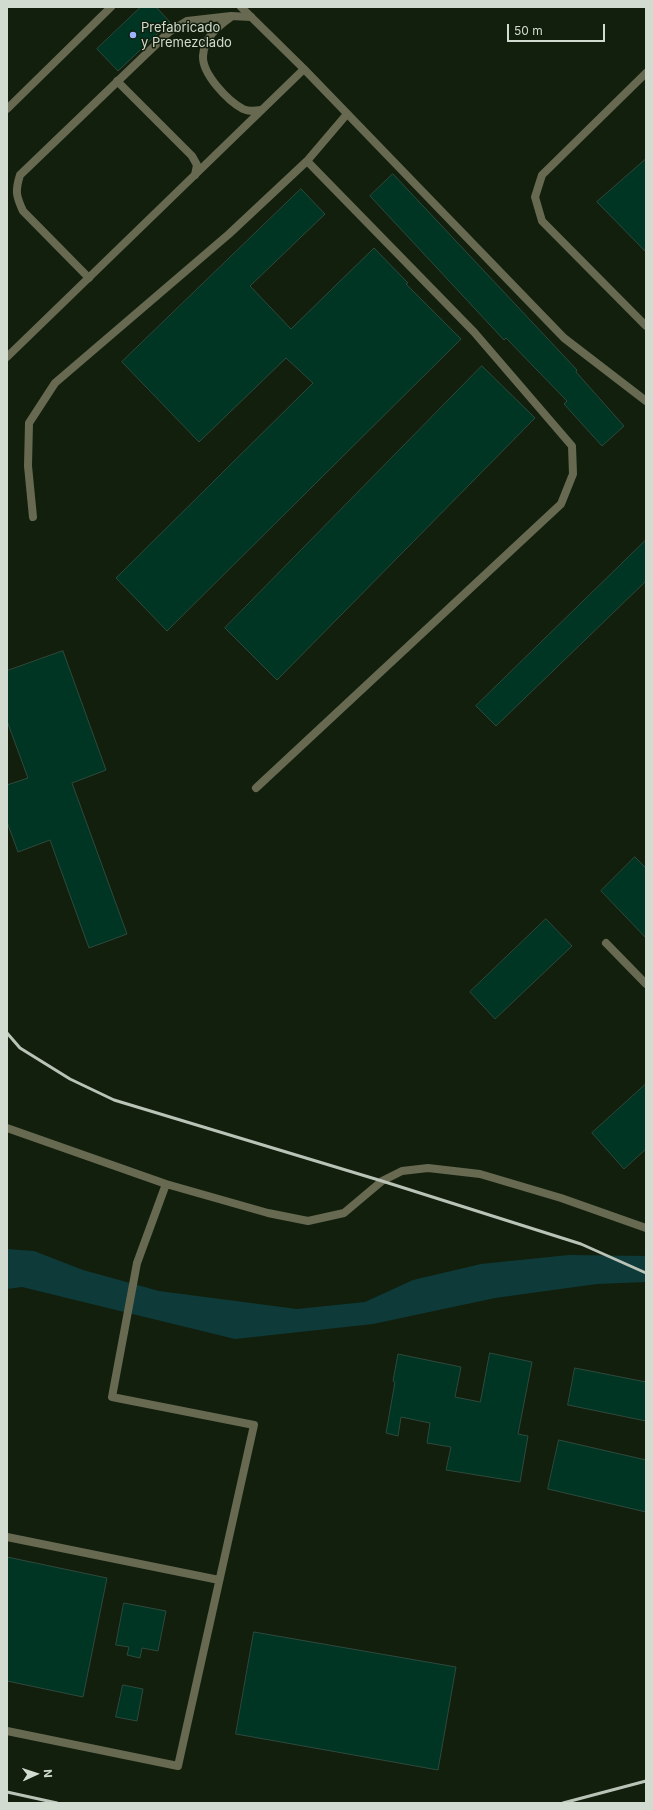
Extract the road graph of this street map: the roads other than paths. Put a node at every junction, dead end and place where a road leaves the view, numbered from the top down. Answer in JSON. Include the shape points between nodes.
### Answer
{"nodes":[{"id":1,"x":111,"y":7,"type":"edge"},
{"id":2,"x":241,"y":7,"type":"edge"},
{"id":3,"x":231,"y":16,"type":"junction"},
{"id":4,"x":251,"y":17,"type":"junction"},
{"id":5,"x":304,"y":69,"type":"junction"},
{"id":6,"x":646,"y":73,"type":"edge"},
{"id":7,"x":117,"y":81,"type":"junction"},
{"id":8,"x":7,"y":109,"type":"edge"},
{"id":9,"x":261,"y":110,"type":"junction"},
{"id":10,"x":347,"y":114,"type":"junction"},
{"id":11,"x":307,"y":161,"type":"junction"},
{"id":12,"x":195,"y":175,"type":"junction"},
{"id":13,"x":89,"y":278,"type":"junction"},
{"id":14,"x":646,"y":326,"type":"edge"},
{"id":15,"x":7,"y":357,"type":"edge"},
{"id":16,"x":646,"y":402,"type":"edge"},
{"id":17,"x":33,"y":517,"type":"dead end"},
{"id":18,"x":256,"y":788,"type":"dead end"},
{"id":19,"x":606,"y":943,"type":"dead end"},
{"id":20,"x":646,"y":984,"type":"edge"},
{"id":21,"x":7,"y":1128,"type":"edge"},
{"id":22,"x":166,"y":1184,"type":"junction"},
{"id":23,"x":646,"y":1228,"type":"edge"},
{"id":24,"x":7,"y":1537,"type":"edge"},
{"id":25,"x":219,"y":1580,"type":"junction"},
{"id":26,"x":7,"y":1731,"type":"edge"}],
"edges":[{"from":1,"to":8,"type":"street"},
{"from":2,"to":4,"type":"street"},
{"from":3,"to":4,"type":"street"},
{"from":3,"to":7,"type":"street","via":[[187,21],[169,32]]},
{"from":3,"to":9,"type":"street","via":[[217,27],[207,41],[203,57],[206,70],[218,88],[234,103],[244,110]]},
{"from":4,"to":5,"type":"street"},
{"from":5,"to":9,"type":"street"},
{"from":5,"to":10,"type":"street"},
{"from":6,"to":14,"type":"street","via":[[542,175],[535,197],[542,222]]},
{"from":7,"to":12,"type":"street","via":[[192,156],[197,165]]},
{"from":7,"to":13,"type":"street","via":[[20,175],[16,189],[17,199],[23,211]]},
{"from":9,"to":12,"type":"street"},
{"from":10,"to":11,"type":"street"},
{"from":10,"to":16,"type":"street","via":[[564,338]]},
{"from":11,"to":17,"type":"street","via":[[229,234],[55,383],[29,423],[28,466]]},
{"from":11,"to":18,"type":"street","via":[[474,332],[572,446],[573,474],[561,504]]},
{"from":12,"to":13,"type":"street"},
{"from":13,"to":15,"type":"street"},
{"from":19,"to":20,"type":"street"},
{"from":21,"to":22,"type":"street"},
{"from":22,"to":23,"type":"street","via":[[268,1213],[308,1221],[344,1213],[382,1181],[402,1171],[428,1168],[480,1174],[561,1198]]},
{"from":22,"to":25,"type":"street","via":[[137,1263],[112,1397],[254,1425]]},
{"from":24,"to":25,"type":"street"},
{"from":25,"to":26,"type":"street","via":[[178,1766]]}]}
